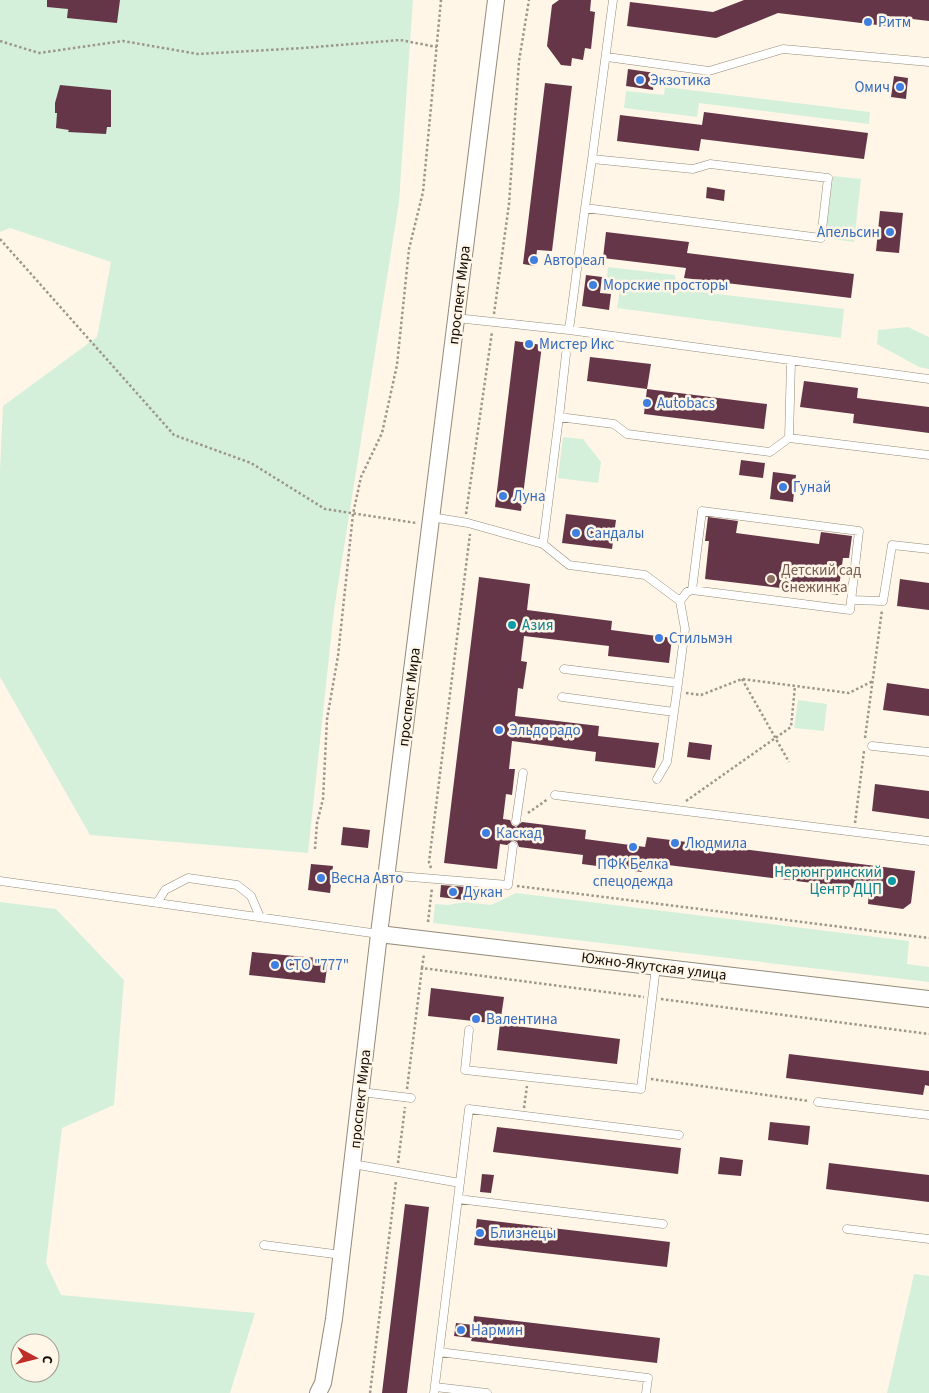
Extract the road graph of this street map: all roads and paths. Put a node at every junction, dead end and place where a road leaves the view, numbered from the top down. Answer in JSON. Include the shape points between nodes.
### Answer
{"nodes":[{"id":1,"x":441,"y":0,"type":"edge"},
{"id":2,"x":496,"y":0,"type":"edge"},
{"id":3,"x":529,"y":0,"type":"edge"},
{"id":4,"x":613,"y":0,"type":"edge"},
{"id":5,"x":0,"y":41,"type":"edge"},
{"id":6,"x":437,"y":47,"type":"junction"},
{"id":7,"x":606,"y":57,"type":"junction"},
{"id":8,"x":929,"y":62,"type":"edge"},
{"id":9,"x":592,"y":159,"type":"junction"},
{"id":10,"x":585,"y":208,"type":"junction"},
{"id":11,"x":0,"y":239,"type":"edge"},
{"id":12,"x":456,"y":318,"type":"junction"},
{"id":13,"x":493,"y":322,"type":"junction"},
{"id":14,"x":570,"y":330,"type":"junction"},
{"id":15,"x":566,"y":354,"type":"dead end"},
{"id":16,"x":791,"y":361,"type":"junction"},
{"id":17,"x":929,"y":379,"type":"edge"},
{"id":18,"x":559,"y":417,"type":"junction"},
{"id":19,"x":789,"y":438,"type":"junction"},
{"id":20,"x":929,"y":455,"type":"edge"},
{"id":21,"x":353,"y":514,"type":"junction"},
{"id":22,"x":431,"y":521,"type":"junction"},
{"id":23,"x":468,"y":522,"type":"junction"},
{"id":24,"x":543,"y":544,"type":"junction"},
{"id":25,"x":929,"y":549,"type":"edge"},
{"id":26,"x":692,"y":590,"type":"junction"},
{"id":27,"x":851,"y":600,"type":"junction"},
{"id":28,"x":680,"y":601,"type":"junction"},
{"id":29,"x":883,"y":601,"type":"junction"},
{"id":30,"x":564,"y":669,"type":"dead end"},
{"id":31,"x":742,"y":679,"type":"junction"},
{"id":32,"x":873,"y":681,"type":"junction"},
{"id":33,"x":678,"y":683,"type":"junction"},
{"id":34,"x":795,"y":686,"type":"junction"},
{"id":35,"x":676,"y":692,"type":"junction"},
{"id":36,"x":562,"y":697,"type":"dead end"},
{"id":37,"x":674,"y":712,"type":"junction"},
{"id":38,"x":775,"y":738,"type":"junction"},
{"id":39,"x":866,"y":738,"type":"dead end"},
{"id":40,"x":868,"y":747,"type":"joint"},
{"id":41,"x":929,"y":752,"type":"edge"},
{"id":42,"x":789,"y":762,"type":"dead end"},
{"id":43,"x":522,"y":773,"type":"dead end"},
{"id":44,"x":657,"y":779,"type":"dead end"},
{"id":45,"x":555,"y":795,"type":"joint"},
{"id":46,"x":686,"y":799,"type":"dead end"},
{"id":47,"x":856,"y":815,"type":"dead end"},
{"id":48,"x":516,"y":821,"type":"joint"},
{"id":49,"x":929,"y":841,"type":"edge"},
{"id":50,"x":513,"y":846,"type":"dead end"},
{"id":51,"x":315,"y":849,"type":"dead end"},
{"id":52,"x":387,"y":875,"type":"junction"},
{"id":53,"x":433,"y":879,"type":"junction"},
{"id":54,"x":0,"y":881,"type":"edge"},
{"id":55,"x":508,"y":885,"type":"junction"},
{"id":56,"x":157,"y":903,"type":"junction"},
{"id":57,"x":260,"y":917,"type":"junction"},
{"id":58,"x":428,"y":922,"type":"dead end"},
{"id":59,"x":379,"y":934,"type":"junction"},
{"id":60,"x":929,"y":938,"type":"edge"},
{"id":61,"x":424,"y":954,"type":"dead end"},
{"id":62,"x":656,"y":967,"type":"junction"},
{"id":63,"x":422,"y":968,"type":"dead end"},
{"id":64,"x":929,"y":999,"type":"edge"},
{"id":65,"x":469,"y":1030,"type":"dead end"},
{"id":66,"x":528,"y":1077,"type":"junction"},
{"id":67,"x":642,"y":1078,"type":"junction"},
{"id":68,"x":361,"y":1092,"type":"junction"},
{"id":69,"x":411,"y":1098,"type":"dead end"},
{"id":70,"x":818,"y":1102,"type":"joint"},
{"id":71,"x":523,"y":1115,"type":"junction"},
{"id":72,"x":929,"y":1115,"type":"edge"},
{"id":73,"x":679,"y":1135,"type":"dead end"},
{"id":74,"x":353,"y":1164,"type":"junction"},
{"id":75,"x":460,"y":1183,"type":"junction"},
{"id":76,"x":458,"y":1199,"type":"junction"},
{"id":77,"x":663,"y":1224,"type":"dead end"},
{"id":78,"x":847,"y":1229,"type":"dead end"},
{"id":79,"x":929,"y":1239,"type":"edge"},
{"id":80,"x":264,"y":1245,"type":"dead end"},
{"id":81,"x":342,"y":1255,"type":"junction"},
{"id":82,"x":439,"y":1352,"type":"junction"},
{"id":83,"x":434,"y":1390,"type":"edge"},
{"id":84,"x":318,"y":1393,"type":"edge"},
{"id":85,"x":487,"y":1393,"type":"edge"},
{"id":86,"x":646,"y":1393,"type":"edge"}],
"edges":[{"from":1,"to":6,"type":"path"},
{"from":2,"to":12,"type":"street","name":"проспект Мира"},
{"from":3,"to":13,"type":"path","via":[[519,61],[509,204]]},
{"from":4,"to":7,"type":"lane"},
{"from":5,"to":6,"type":"path","via":[[40,53],[123,41],[198,54],[400,40]]},
{"from":6,"to":21,"type":"path","via":[[423,192],[409,249],[397,365],[382,433],[361,477]]},
{"from":7,"to":8,"type":"lane","via":[[709,71],[783,49]]},
{"from":7,"to":9,"type":"lane"},
{"from":9,"to":10,"type":"lane"},
{"from":9,"to":10,"type":"lane","via":[[694,169],[710,164],[828,178],[821,238]]},
{"from":10,"to":14,"type":"lane"},
{"from":11,"to":21,"type":"path","via":[[174,435],[251,463],[325,510]]},
{"from":12,"to":13,"type":"lane"},
{"from":12,"to":22,"type":"street","name":"проспект Мира"},
{"from":13,"to":14,"type":"lane"},
{"from":13,"to":23,"type":"path","via":[[466,517]]},
{"from":14,"to":16,"type":"lane"},
{"from":15,"to":18,"type":"lane"},
{"from":16,"to":17,"type":"lane"},
{"from":16,"to":19,"type":"lane"},
{"from":18,"to":19,"type":"lane","via":[[614,424],[627,434],[770,452]]},
{"from":18,"to":24,"type":"lane"},
{"from":19,"to":20,"type":"lane"},
{"from":21,"to":22,"type":"path"},
{"from":21,"to":51,"type":"path","via":[[338,656],[327,719],[323,799]]},
{"from":22,"to":23,"type":"lane"},
{"from":22,"to":52,"type":"street","name":"проспект Мира"},
{"from":23,"to":24,"type":"lane"},
{"from":23,"to":53,"type":"path","via":[[470,530],[429,862]]},
{"from":24,"to":28,"type":"lane","via":[[569,564],[644,575]]},
{"from":25,"to":29,"type":"lane","via":[[892,545]]},
{"from":26,"to":27,"type":"lane","via":[[850,610]]},
{"from":26,"to":27,"type":"lane","via":[[702,511],[859,531]]},
{"from":26,"to":28,"type":"lane"},
{"from":27,"to":29,"type":"lane"},
{"from":28,"to":33,"type":"lane","via":[[685,628]]},
{"from":29,"to":32,"type":"path"},
{"from":30,"to":33,"type":"lane"},
{"from":31,"to":34,"type":"path"},
{"from":31,"to":35,"type":"path","via":[[701,695]]},
{"from":31,"to":38,"type":"path"},
{"from":32,"to":34,"type":"path","via":[[849,693]]},
{"from":32,"to":39,"type":"path"},
{"from":33,"to":35,"type":"lane"},
{"from":34,"to":38,"type":"path","via":[[791,727]]},
{"from":35,"to":37,"type":"lane"},
{"from":36,"to":37,"type":"lane"},
{"from":37,"to":44,"type":"lane","via":[[667,762]]},
{"from":38,"to":42,"type":"path"},
{"from":38,"to":46,"type":"path"},
{"from":40,"to":41,"type":"lane"},
{"from":40,"to":47,"type":"path"},
{"from":43,"to":48,"type":"lane"},
{"from":45,"to":48,"type":"path"},
{"from":45,"to":49,"type":"lane"},
{"from":50,"to":55,"type":"lane"},
{"from":52,"to":53,"type":"lane"},
{"from":52,"to":59,"type":"street","name":"проспект Мира"},
{"from":53,"to":55,"type":"lane"},
{"from":53,"to":58,"type":"path"},
{"from":54,"to":56,"type":"lane"},
{"from":55,"to":60,"type":"path"},
{"from":56,"to":57,"type":"lane"},
{"from":56,"to":57,"type":"lane","via":[[165,890],[188,878],[237,885],[251,896]]},
{"from":57,"to":59,"type":"lane"},
{"from":59,"to":62,"type":"street","name":"Южно-Якутская улица"},
{"from":59,"to":68,"type":"street","name":"проспект Мира"},
{"from":61,"to":63,"type":"path"},
{"from":62,"to":64,"type":"street","name":"Южно-Якутская улица"},
{"from":62,"to":67,"type":"lane"},
{"from":65,"to":66,"type":"lane","via":[[464,1070]]},
{"from":66,"to":67,"type":"lane","via":[[641,1089]]},
{"from":66,"to":71,"type":"path"},
{"from":67,"to":70,"type":"path"},
{"from":68,"to":69,"type":"lane"},
{"from":68,"to":74,"type":"street","name":"проспект Мира"},
{"from":70,"to":72,"type":"lane"},
{"from":71,"to":73,"type":"lane"},
{"from":71,"to":75,"type":"lane","via":[[469,1109]]},
{"from":74,"to":75,"type":"lane"},
{"from":74,"to":81,"type":"street","name":"проспект Мира"},
{"from":75,"to":76,"type":"lane"},
{"from":76,"to":77,"type":"lane"},
{"from":76,"to":82,"type":"lane"},
{"from":78,"to":79,"type":"lane"},
{"from":80,"to":81,"type":"lane"},
{"from":81,"to":84,"type":"street","name":"проспект Мира","via":[[334,1319]]},
{"from":82,"to":83,"type":"lane"},
{"from":82,"to":86,"type":"lane","via":[[648,1378]]},
{"from":83,"to":85,"type":"lane"}]}
